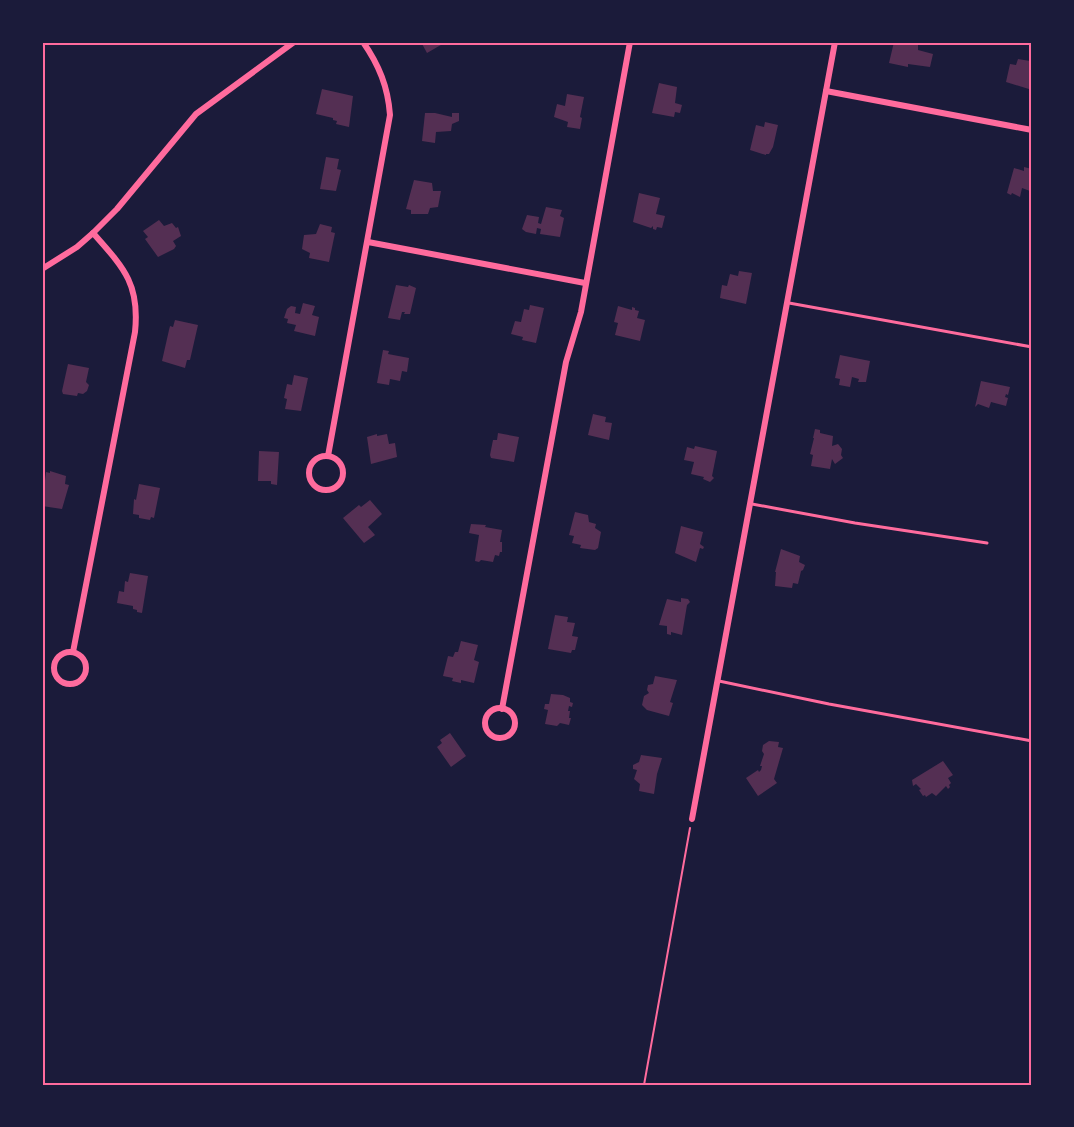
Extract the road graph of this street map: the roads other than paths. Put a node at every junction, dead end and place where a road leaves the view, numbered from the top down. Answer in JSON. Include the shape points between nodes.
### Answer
{"nodes":[{"id":1,"x":294,"y":42,"type":"edge"},
{"id":2,"x":363,"y":42,"type":"edge"},
{"id":3,"x":630,"y":42,"type":"edge"},
{"id":4,"x":835,"y":42,"type":"edge"},
{"id":5,"x":826,"y":91,"type":"junction"},
{"id":6,"x":1032,"y":129,"type":"edge"},
{"id":7,"x":93,"y":233,"type":"junction"},
{"id":8,"x":368,"y":242,"type":"junction"},
{"id":9,"x":42,"y":269,"type":"edge"},
{"id":10,"x":585,"y":284,"type":"junction"},
{"id":11,"x":787,"y":303,"type":"junction"},
{"id":12,"x":1032,"y":347,"type":"edge"},
{"id":13,"x":328,"y":456,"type":"junction"},
{"id":14,"x":750,"y":504,"type":"junction"},
{"id":15,"x":987,"y":543,"type":"dead end"},
{"id":16,"x":72,"y":652,"type":"junction"},
{"id":17,"x":717,"y":681,"type":"junction"},
{"id":18,"x":502,"y":709,"type":"junction"},
{"id":19,"x":1032,"y":741,"type":"edge"},
{"id":20,"x":692,"y":819,"type":"road end"}],
"edges":[{"from":1,"to":7,"type":"street","via":[[196,114]]},
{"from":2,"to":8,"type":"street","via":[[384,79],[390,115]]},
{"from":3,"to":10,"type":"street"},
{"from":4,"to":5,"type":"street"},
{"from":5,"to":6,"type":"street"},
{"from":5,"to":11,"type":"street"},
{"from":7,"to":9,"type":"street"},
{"from":7,"to":16,"type":"street","via":[[128,276],[137,313]]},
{"from":8,"to":10,"type":"street"},
{"from":8,"to":13,"type":"street"},
{"from":10,"to":18,"type":"street","via":[[566,362]]},
{"from":11,"to":12,"type":"lane"},
{"from":11,"to":14,"type":"street"},
{"from":13,"to":13,"type":"street","via":[[314,461],[309,470],[314,485],[323,490],[334,488],[342,478],[342,467]]},
{"from":14,"to":15,"type":"lane"},
{"from":14,"to":17,"type":"street"},
{"from":16,"to":16,"type":"street","via":[[62,654],[55,663],[54,674],[66,684],[76,684],[86,672],[85,661]]},
{"from":17,"to":19,"type":"lane"},
{"from":17,"to":20,"type":"street"},
{"from":18,"to":18,"type":"street","via":[[492,710],[486,718],[485,728],[496,738],[506,737],[514,727],[511,713]]}]}
